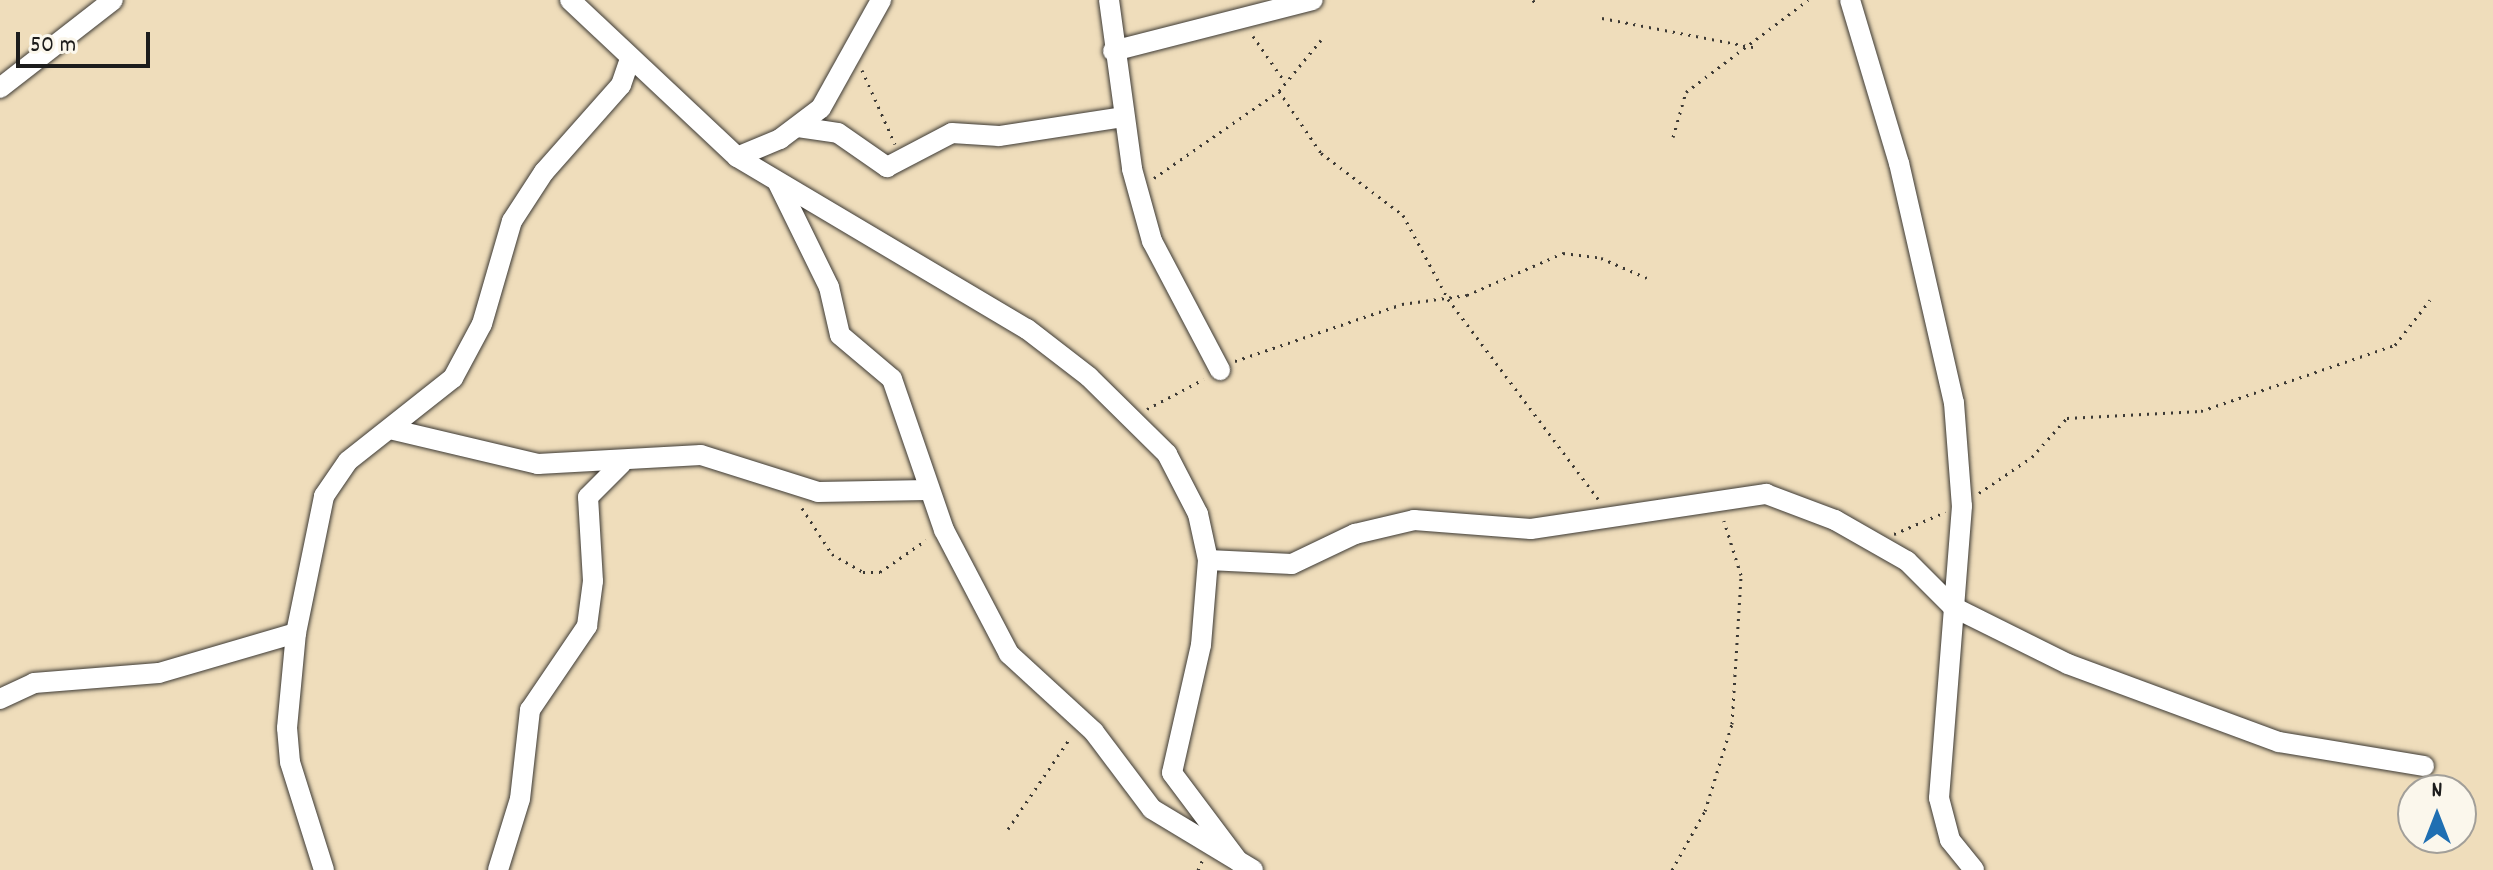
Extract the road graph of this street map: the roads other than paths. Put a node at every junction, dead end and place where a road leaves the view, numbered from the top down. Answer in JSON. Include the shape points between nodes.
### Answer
{"nodes":[{"id":1,"x":113,"y":0,"type":"edge"},
{"id":2,"x":570,"y":0,"type":"edge"},
{"id":3,"x":881,"y":0,"type":"edge"},
{"id":4,"x":1109,"y":0,"type":"edge"},
{"id":5,"x":1313,"y":0,"type":"edge"},
{"id":6,"x":1850,"y":0,"type":"edge"},
{"id":7,"x":1113,"y":51,"type":"junction"},
{"id":8,"x":630,"y":59,"type":"junction"},
{"id":9,"x":0,"y":88,"type":"edge"},
{"id":10,"x":1123,"y":117,"type":"junction"},
{"id":11,"x":798,"y":127,"type":"junction"},
{"id":12,"x":737,"y":157,"type":"junction"},
{"id":13,"x":778,"y":183,"type":"junction"},
{"id":14,"x":1220,"y":370,"type":"road end"},
{"id":15,"x":394,"y":430,"type":"junction"},
{"id":16,"x":621,"y":464,"type":"junction"},
{"id":17,"x":928,"y":490,"type":"junction"},
{"id":18,"x":1208,"y":560,"type":"junction"},
{"id":19,"x":1953,"y":607,"type":"junction"},
{"id":20,"x":296,"y":633,"type":"junction"},
{"id":21,"x":0,"y":699,"type":"edge"},
{"id":22,"x":2424,"y":766,"type":"dead end"},
{"id":23,"x":1246,"y":866,"type":"edge"},
{"id":24,"x":324,"y":870,"type":"edge"},
{"id":25,"x":498,"y":870,"type":"edge"},
{"id":26,"x":1974,"y":870,"type":"edge"}],
"edges":[{"from":1,"to":9,"type":"street"},
{"from":2,"to":8,"type":"street"},
{"from":3,"to":11,"type":"street","via":[[836,90]]},
{"from":4,"to":7,"type":"street"},
{"from":5,"to":7,"type":"street"},
{"from":6,"to":19,"type":"street","via":[[1925,273],[1954,403],[1962,506]]},
{"from":7,"to":10,"type":"street"},
{"from":8,"to":12,"type":"street"},
{"from":8,"to":15,"type":"street","via":[[621,85],[544,172],[512,221],[469,355],[437,397]]},
{"from":10,"to":11,"type":"street","via":[[999,136],[952,133],[903,162],[880,167],[838,133]]},
{"from":10,"to":14,"type":"street","via":[[1138,196],[1164,273]]},
{"from":11,"to":12,"type":"street"},
{"from":12,"to":13,"type":"street"},
{"from":13,"to":17,"type":"street","via":[[829,287],[840,335],[892,379]]},
{"from":13,"to":18,"type":"street","via":[[1027,329],[1135,418],[1185,480]]},
{"from":15,"to":16,"type":"street","via":[[512,461]]},
{"from":15,"to":20,"type":"street","via":[[331,479]]},
{"from":16,"to":17,"type":"street","via":[[701,455],[791,487],[856,495]]},
{"from":16,"to":25,"type":"street","via":[[588,497],[593,581],[587,626],[530,710],[520,799]]},
{"from":17,"to":23,"type":"street","via":[[1009,654],[1081,721],[1152,809]]},
{"from":18,"to":19,"type":"street","via":[[1292,564],[1355,534],[1414,520],[1531,529],[1712,501],[1779,497],[1884,548]]},
{"from":18,"to":23,"type":"street","via":[[1201,645],[1172,773]]},
{"from":19,"to":22,"type":"street","via":[[2068,664],[2279,742]]},
{"from":19,"to":26,"type":"street","via":[[1941,818]]},
{"from":20,"to":21,"type":"street","via":[[159,673],[49,681]]},
{"from":20,"to":24,"type":"street","via":[[290,762]]}]}
